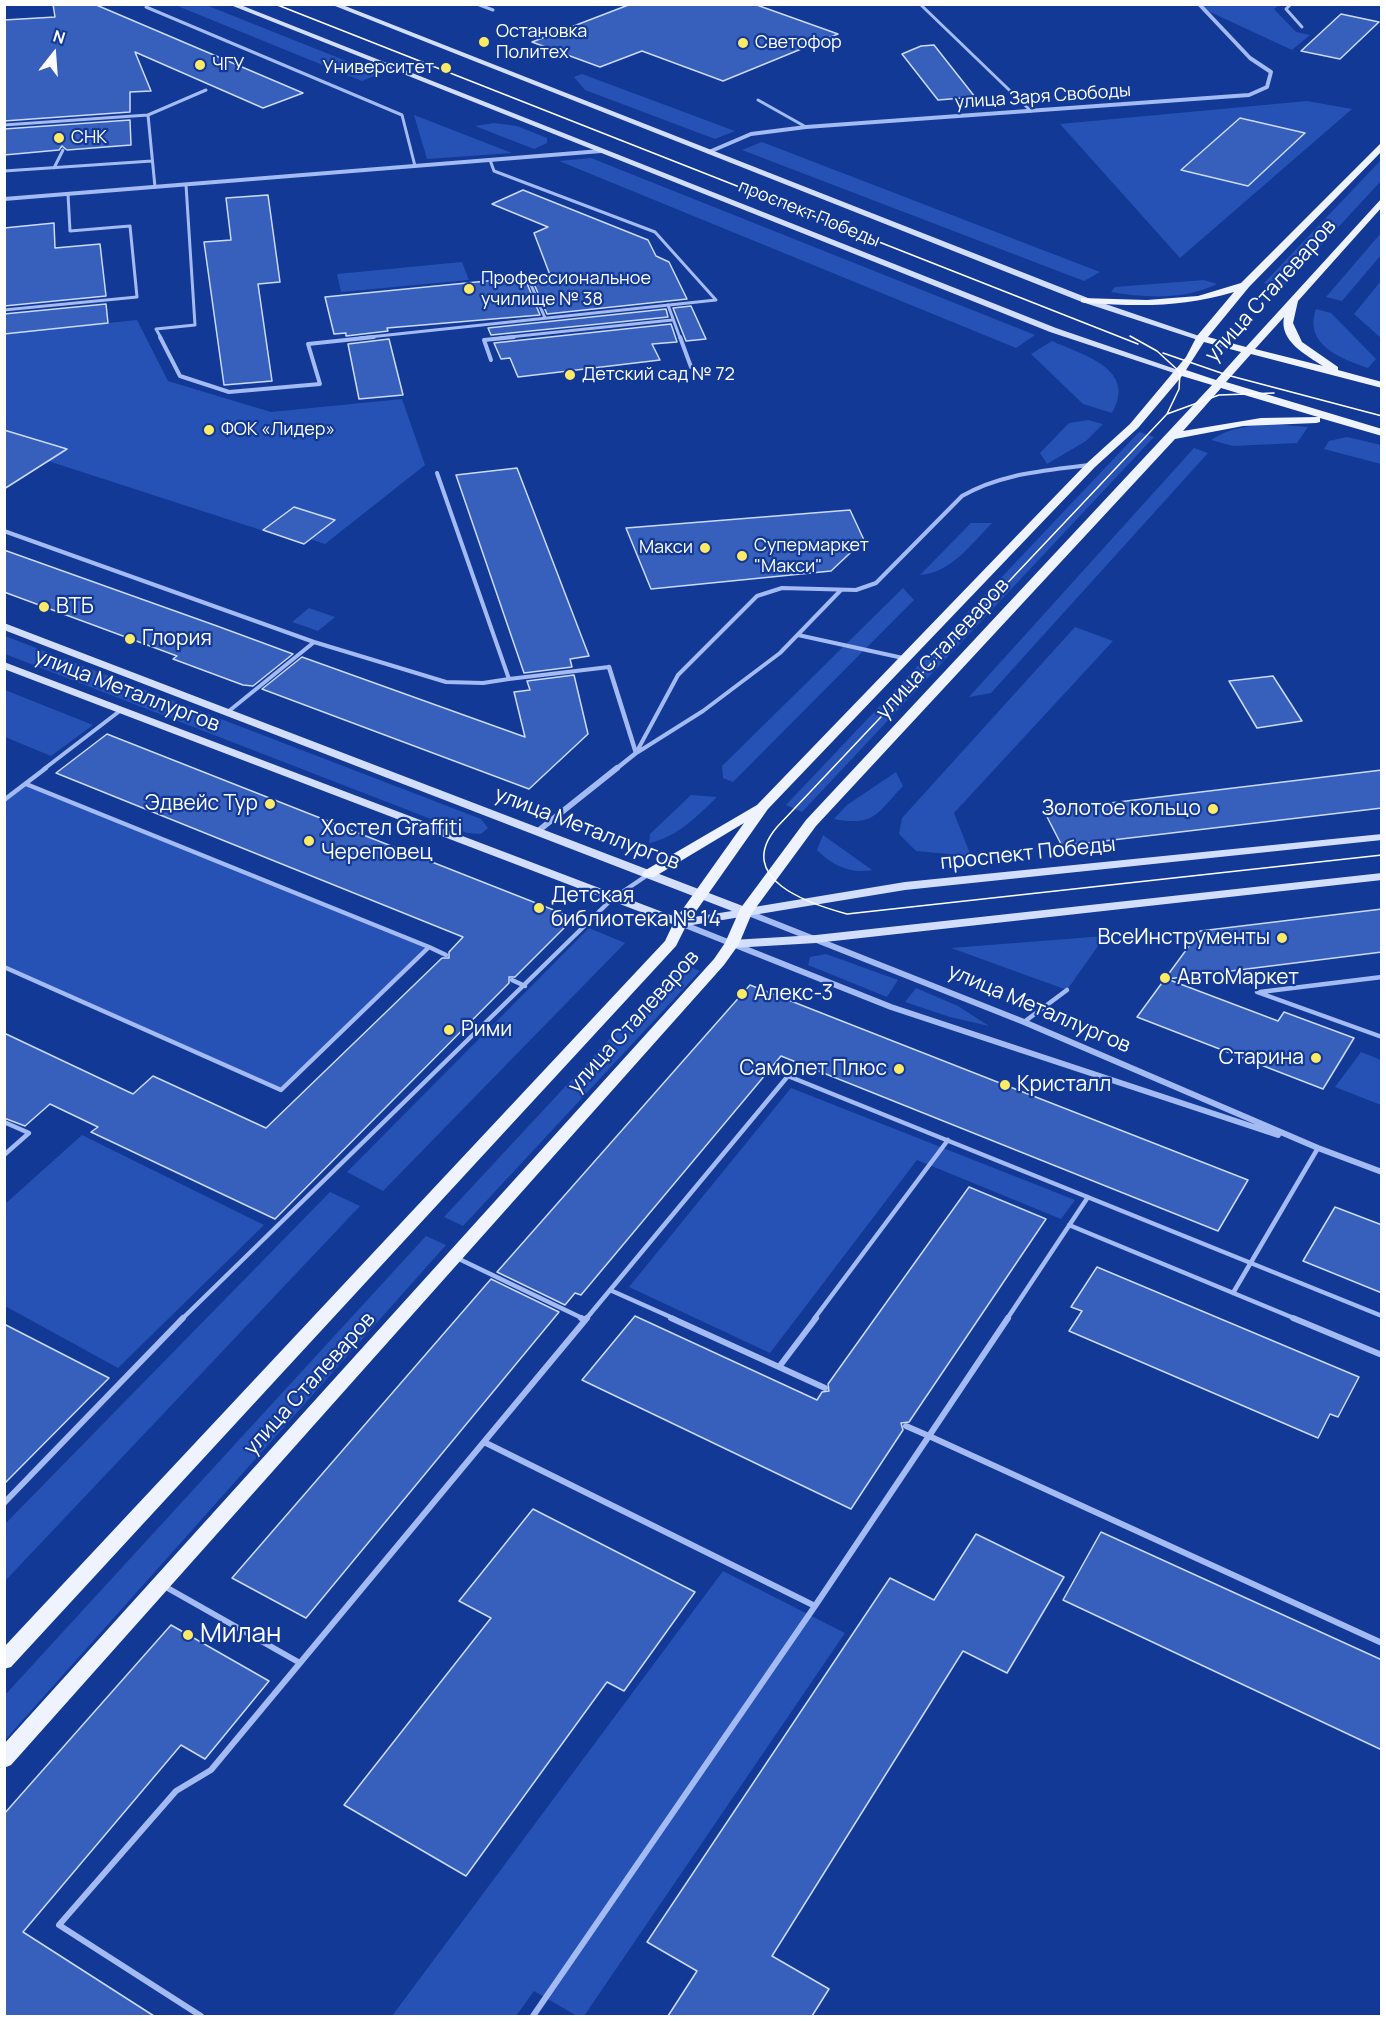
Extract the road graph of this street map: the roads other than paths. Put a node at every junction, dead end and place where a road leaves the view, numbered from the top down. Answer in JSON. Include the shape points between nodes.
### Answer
{"nodes":[{"id":1,"x":231,"y":4,"type":"edge"},
{"id":2,"x":333,"y":4,"type":"edge"},
{"id":3,"x":477,"y":4,"type":"edge"},
{"id":4,"x":920,"y":4,"type":"edge"},
{"id":5,"x":1199,"y":4,"type":"edge"},
{"id":6,"x":1291,"y":4,"type":"edge"},
{"id":7,"x":146,"y":7,"type":"dead end"},
{"id":8,"x":493,"y":10,"type":"dead end"},
{"id":9,"x":1302,"y":27,"type":"dead end"},
{"id":10,"x":206,"y":90,"type":"dead end"},
{"id":11,"x":758,"y":100,"type":"dead end"},
{"id":12,"x":1031,"y":111,"type":"junction"},
{"id":13,"x":148,"y":116,"type":"junction"},
{"id":14,"x":4,"y":125,"type":"edge"},
{"id":15,"x":806,"y":127,"type":"junction"},
{"id":16,"x":1382,"y":145,"type":"edge"},
{"id":17,"x":63,"y":150,"type":"dead end"},
{"id":18,"x":602,"y":151,"type":"junction"},
{"id":19,"x":709,"y":152,"type":"junction"},
{"id":20,"x":490,"y":160,"type":"junction"},
{"id":21,"x":152,"y":161,"type":"junction"},
{"id":22,"x":415,"y":166,"type":"junction"},
{"id":23,"x":54,"y":168,"type":"junction"},
{"id":24,"x":4,"y":171,"type":"edge"},
{"id":25,"x":186,"y":185,"type":"junction"},
{"id":26,"x":155,"y":187,"type":"junction"},
{"id":27,"x":68,"y":194,"type":"junction"},
{"id":28,"x":4,"y":199,"type":"edge"},
{"id":29,"x":1382,"y":201,"type":"edge"},
{"id":30,"x":529,"y":280,"type":"dead end"},
{"id":31,"x":1245,"y":285,"type":"junction"},
{"id":32,"x":1293,"y":298,"type":"junction"},
{"id":33,"x":1085,"y":300,"type":"junction"},
{"id":34,"x":668,"y":305,"type":"junction"},
{"id":35,"x":4,"y":310,"type":"edge"},
{"id":36,"x":545,"y":318,"type":"junction"},
{"id":37,"x":672,"y":320,"type":"junction"},
{"id":38,"x":1201,"y":338,"type":"junction"},
{"id":39,"x":1248,"y":352,"type":"junction"},
{"id":40,"x":490,"y":360,"type":"dead end"},
{"id":41,"x":691,"y":367,"type":"dead end"},
{"id":42,"x":1180,"y":372,"type":"junction"},
{"id":43,"x":1368,"y":382,"type":"junction"},
{"id":44,"x":1220,"y":383,"type":"junction"},
{"id":45,"x":1382,"y":385,"type":"edge"},
{"id":46,"x":1334,"y":421,"type":"junction"},
{"id":47,"x":1382,"y":433,"type":"edge"},
{"id":48,"x":1171,"y":437,"type":"junction"},
{"id":49,"x":1091,"y":465,"type":"junction"},
{"id":50,"x":437,"y":473,"type":"dead end"},
{"id":51,"x":4,"y":531,"type":"edge"},
{"id":52,"x":841,"y":590,"type":"junction"},
{"id":53,"x":4,"y":626,"type":"edge"},
{"id":54,"x":798,"y":635,"type":"junction"},
{"id":55,"x":314,"y":642,"type":"junction"},
{"id":56,"x":904,"y":659,"type":"junction"},
{"id":57,"x":4,"y":665,"type":"edge"},
{"id":58,"x":609,"y":667,"type":"joint"},
{"id":59,"x":510,"y":679,"type":"junction"},
{"id":60,"x":121,"y":710,"type":"junction"},
{"id":61,"x":229,"y":711,"type":"junction"},
{"id":62,"x":636,"y":753,"type":"junction"},
{"id":63,"x":26,"y":783,"type":"junction"},
{"id":64,"x":4,"y":800,"type":"edge"},
{"id":65,"x":763,"y":806,"type":"junction"},
{"id":66,"x":538,"y":831,"type":"junction"},
{"id":67,"x":1382,"y":837,"type":"edge"},
{"id":68,"x":649,"y":874,"type":"junction"},
{"id":69,"x":1382,"y":876,"type":"edge"},
{"id":70,"x":700,"y":894,"type":"junction"},
{"id":71,"x":612,"y":898,"type":"junction"},
{"id":72,"x":746,"y":912,"type":"junction"},
{"id":73,"x":680,"y":923,"type":"junction"},
{"id":74,"x":816,"y":939,"type":"junction"},
{"id":75,"x":732,"y":944,"type":"junction"},
{"id":76,"x":429,"y":947,"type":"junction"},
{"id":77,"x":446,"y":954,"type":"dead end"},
{"id":78,"x":4,"y":967,"type":"edge"},
{"id":79,"x":1382,"y":977,"type":"edge"},
{"id":80,"x":512,"y":980,"type":"dead end"},
{"id":81,"x":525,"y":986,"type":"junction"},
{"id":82,"x":1067,"y":990,"type":"dead end"},
{"id":83,"x":1024,"y":1022,"type":"junction"},
{"id":84,"x":1382,"y":1037,"type":"edge"},
{"id":85,"x":4,"y":1122,"type":"edge"},
{"id":86,"x":948,"y":1140,"type":"junction"},
{"id":87,"x":1318,"y":1148,"type":"junction"},
{"id":88,"x":4,"y":1155,"type":"edge"},
{"id":89,"x":1382,"y":1172,"type":"edge"},
{"id":90,"x":1088,"y":1197,"type":"junction"},
{"id":91,"x":1069,"y":1226,"type":"junction"},
{"id":92,"x":454,"y":1257,"type":"junction"},
{"id":93,"x":1251,"y":1263,"type":"junction"},
{"id":94,"x":610,"y":1290,"type":"junction"},
{"id":95,"x":1233,"y":1293,"type":"junction"},
{"id":96,"x":1382,"y":1316,"type":"edge"},
{"id":97,"x":585,"y":1320,"type":"junction"},
{"id":98,"x":1382,"y":1355,"type":"edge"},
{"id":99,"x":779,"y":1368,"type":"junction"},
{"id":100,"x":825,"y":1388,"type":"dead end"},
{"id":101,"x":906,"y":1426,"type":"dead end"},
{"id":102,"x":929,"y":1436,"type":"junction"},
{"id":103,"x":484,"y":1442,"type":"junction"},
{"id":104,"x":4,"y":1503,"type":"edge"},
{"id":105,"x":161,"y":1584,"type":"junction"},
{"id":106,"x":815,"y":1606,"type":"junction"},
{"id":107,"x":1382,"y":1643,"type":"edge"},
{"id":108,"x":4,"y":1661,"type":"edge"},
{"id":109,"x":300,"y":1663,"type":"junction"},
{"id":110,"x":4,"y":1759,"type":"edge"},
{"id":111,"x":201,"y":2016,"type":"edge"},
{"id":112,"x":533,"y":2016,"type":"edge"}],
"edges":[{"from":1,"to":18,"type":"main road","name":"проспект Победы"},
{"from":2,"to":19,"type":"main road","name":"проспект Победы"},
{"from":3,"to":8,"type":"lane"},
{"from":4,"to":12,"type":"lane"},
{"from":5,"to":12,"type":"street","name":"улица Заря Свободы","via":[[1250,58],[1271,72],[1267,87],[1249,95]]},
{"from":6,"to":9,"type":"lane","via":[[1286,9]]},
{"from":7,"to":22,"type":"lane","via":[[402,114]]},
{"from":10,"to":13,"type":"lane"},
{"from":11,"to":15,"type":"lane"},
{"from":12,"to":15,"type":"street","name":"улица Заря Свободы"},
{"from":13,"to":14,"type":"lane"},
{"from":13,"to":21,"type":"lane"},
{"from":15,"to":19,"type":"street","name":"улица Заря Свободы","via":[[751,134]]},
{"from":16,"to":31,"type":"main road","name":"улица Сталеваров"},
{"from":17,"to":23,"type":"lane"},
{"from":18,"to":20,"type":"street"},
{"from":18,"to":42,"type":"main road","name":"проспект Победы","via":[[1053,330]]},
{"from":19,"to":33,"type":"main road","name":"проспект Победы"},
{"from":20,"to":22,"type":"street"},
{"from":20,"to":34,"type":"lane","via":[[494,171],[655,232],[716,300]]},
{"from":21,"to":23,"type":"lane"},
{"from":21,"to":26,"type":"lane"},
{"from":22,"to":25,"type":"street"},
{"from":23,"to":24,"type":"lane"},
{"from":25,"to":26,"type":"street"},
{"from":25,"to":36,"type":"lane","via":[[195,325],[156,329],[180,376],[229,392],[320,384],[308,344]]},
{"from":26,"to":27,"type":"street"},
{"from":27,"to":28,"type":"street"},
{"from":27,"to":35,"type":"lane","via":[[70,231],[130,226],[137,297]]},
{"from":29,"to":32,"type":"main road","name":"улица Сталеваров"},
{"from":30,"to":36,"type":"lane"},
{"from":31,"to":33,"type":"main road","via":[[1199,299],[1147,303]]},
{"from":31,"to":38,"type":"main road","name":"улица Сталеваров"},
{"from":32,"to":39,"type":"main road","name":"улица Сталеваров"},
{"from":32,"to":43,"type":"main road","via":[[1288,323],[1297,344],[1330,367]]},
{"from":33,"to":38,"type":"main road","name":"проспект Победы"},
{"from":34,"to":36,"type":"lane"},
{"from":34,"to":37,"type":"lane"},
{"from":37,"to":40,"type":"lane","via":[[484,340]]},
{"from":37,"to":41,"type":"lane"},
{"from":38,"to":39,"type":"main road","name":"проспект Победы"},
{"from":38,"to":42,"type":"main road","name":"улица Сталеваров"},
{"from":39,"to":43,"type":"main road","name":"проспект Победы"},
{"from":39,"to":44,"type":"main road","name":"улица Сталеваров"},
{"from":42,"to":44,"type":"main road","name":"проспект Победы"},
{"from":42,"to":49,"type":"main road","name":"улица Сталеваров","via":[[1134,426]]},
{"from":43,"to":45,"type":"main road","name":"проспект Победы"},
{"from":44,"to":46,"type":"main road","name":"проспект Победы"},
{"from":44,"to":48,"type":"main road","name":"улица Сталеваров"},
{"from":46,"to":47,"type":"main road","name":"проспект Победы"},
{"from":46,"to":48,"type":"main road","via":[[1217,424]]},
{"from":48,"to":72,"type":"main road","name":"улица Сталеваров","via":[[811,823]]},
{"from":49,"to":52,"type":"lane","via":[[1008,476],[979,485],[962,496],[876,583]]},
{"from":49,"to":56,"type":"main road","name":"улица Сталеваров"},
{"from":50,"to":59,"type":"lane"},
{"from":51,"to":55,"type":"lane"},
{"from":52,"to":54,"type":"lane"},
{"from":52,"to":62,"type":"lane","via":[[782,588],[757,596],[678,675]]},
{"from":53,"to":61,"type":"main road","name":"улица Металлургов"},
{"from":54,"to":56,"type":"lane"},
{"from":54,"to":62,"type":"lane","via":[[703,711]]},
{"from":55,"to":59,"type":"lane","via":[[446,682]]},
{"from":55,"to":61,"type":"lane"},
{"from":56,"to":65,"type":"main road","name":"улица Сталеваров"},
{"from":57,"to":60,"type":"main road","name":"улица Металлургов"},
{"from":58,"to":59,"type":"lane"},
{"from":58,"to":62,"type":"street"},
{"from":60,"to":63,"type":"lane"},
{"from":60,"to":71,"type":"main road","name":"улица Металлургов"},
{"from":61,"to":66,"type":"main road","name":"улица Металлургов"},
{"from":62,"to":66,"type":"street"},
{"from":63,"to":64,"type":"lane"},
{"from":63,"to":76,"type":"lane"},
{"from":65,"to":68,"type":"main road"},
{"from":65,"to":70,"type":"main road","name":"улица Сталеваров"},
{"from":66,"to":68,"type":"main road","name":"улица Металлургов"},
{"from":67,"to":72,"type":"main road","name":"проспект Победы","via":[[905,886]]},
{"from":68,"to":70,"type":"main road","name":"улица Металлургов"},
{"from":68,"to":71,"type":"lane"},
{"from":69,"to":74,"type":"main road"},
{"from":70,"to":72,"type":"main road","name":"улица Металлургов"},
{"from":70,"to":73,"type":"main road","name":"улица Сталеваров"},
{"from":71,"to":73,"type":"main road","name":"улица Металлургов"},
{"from":71,"to":81,"type":"lane"},
{"from":72,"to":73,"type":"main road","name":"проспект Победы"},
{"from":72,"to":74,"type":"street","name":"улица Металлургов"},
{"from":72,"to":75,"type":"main road","name":"улица Сталеваров"},
{"from":73,"to":75,"type":"street","name":"улица Металлургов"},
{"from":73,"to":108,"type":"main road","name":"улица Сталеваров","via":[[670,943]]},
{"from":74,"to":75,"type":"main road"},
{"from":74,"to":83,"type":"street","name":"улица Металлургов"},
{"from":75,"to":87,"type":"street","name":"улица Металлургов","via":[[891,1007]]},
{"from":75,"to":92,"type":"main road","name":"улица Сталеваров"},
{"from":76,"to":77,"type":"lane"},
{"from":76,"to":78,"type":"lane","via":[[281,1090]]},
{"from":79,"to":84,"type":"lane","via":[[1257,992]]},
{"from":80,"to":81,"type":"lane"},
{"from":81,"to":104,"type":"lane","via":[[189,1312]]},
{"from":82,"to":83,"type":"lane"},
{"from":83,"to":87,"type":"street","name":"улица Металлургов"},
{"from":85,"to":88,"type":"lane","via":[[29,1134]]},
{"from":86,"to":90,"type":"lane"},
{"from":86,"to":94,"type":"lane","via":[[788,1076]]},
{"from":86,"to":99,"type":"lane"},
{"from":87,"to":89,"type":"street","name":"улица Металлургов"},
{"from":87,"to":93,"type":"lane"},
{"from":90,"to":91,"type":"lane"},
{"from":90,"to":93,"type":"lane"},
{"from":91,"to":95,"type":"lane"},
{"from":91,"to":102,"type":"lane"},
{"from":92,"to":97,"type":"lane"},
{"from":92,"to":105,"type":"main road","name":"улица Сталеваров"},
{"from":93,"to":95,"type":"lane"},
{"from":93,"to":96,"type":"lane"},
{"from":94,"to":97,"type":"lane"},
{"from":94,"to":99,"type":"lane"},
{"from":95,"to":98,"type":"lane"},
{"from":97,"to":103,"type":"lane"},
{"from":99,"to":100,"type":"lane"},
{"from":101,"to":102,"type":"lane"},
{"from":102,"to":106,"type":"lane"},
{"from":102,"to":107,"type":"lane"},
{"from":103,"to":106,"type":"lane"},
{"from":103,"to":109,"type":"lane"},
{"from":105,"to":109,"type":"lane"},
{"from":105,"to":110,"type":"main road","name":"улица Сталеваров"},
{"from":106,"to":112,"type":"lane"},
{"from":109,"to":111,"type":"lane","via":[[211,1770],[176,1791],[59,1925]]}]}
